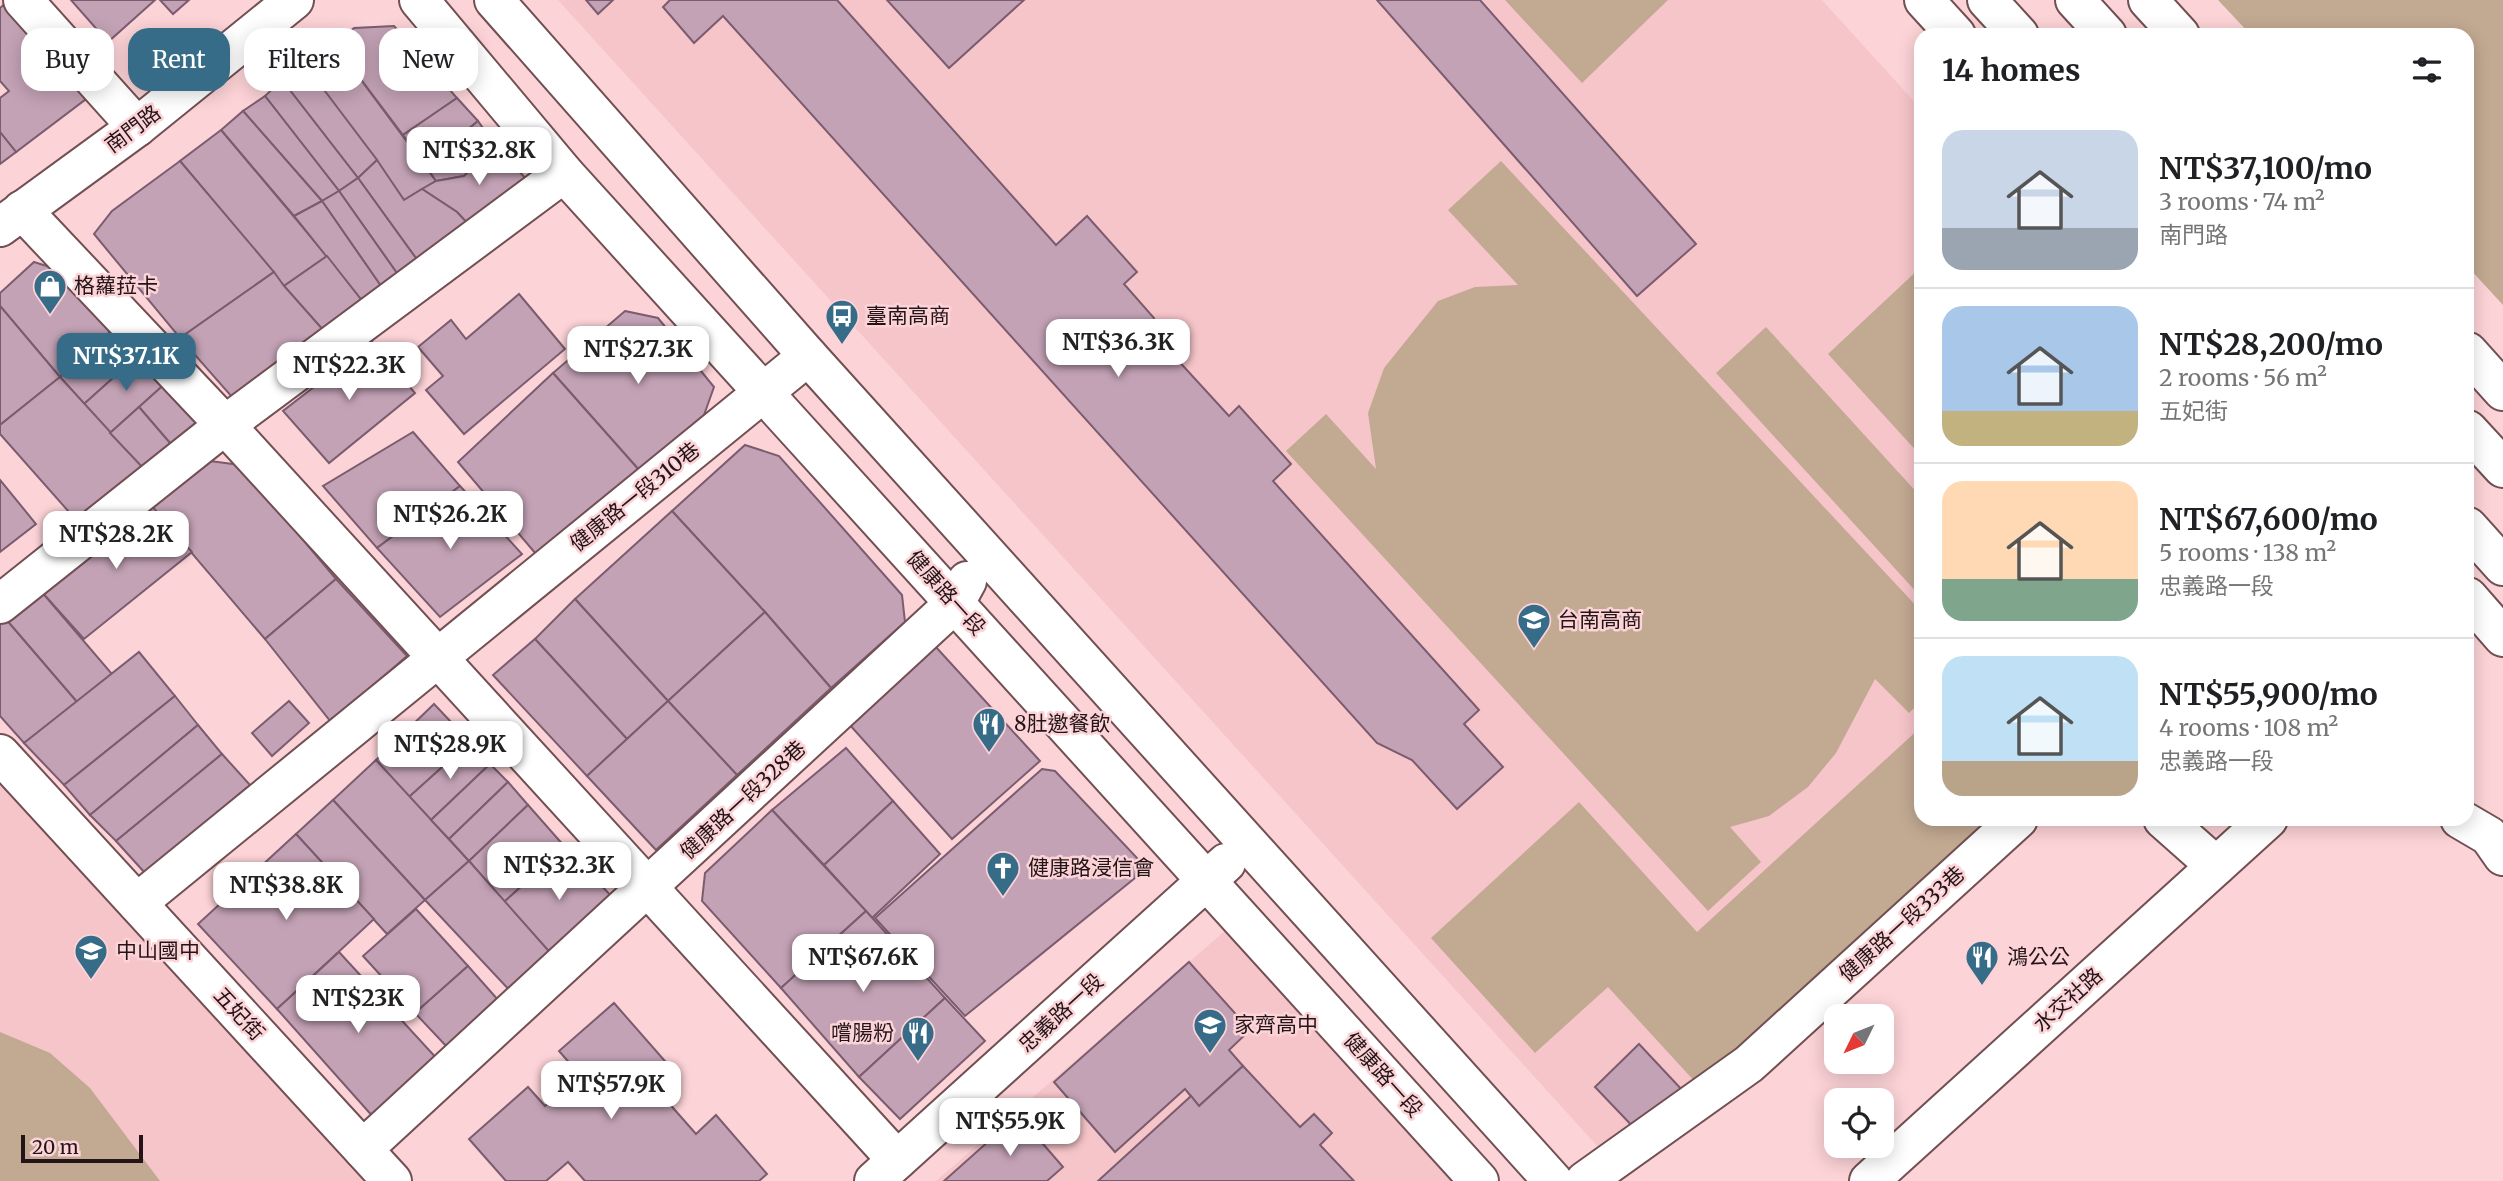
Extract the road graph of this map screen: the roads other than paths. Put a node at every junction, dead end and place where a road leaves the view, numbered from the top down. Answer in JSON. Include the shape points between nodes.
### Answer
{"nodes":[{"id":1,"x":23,"y":0,"type":"edge"},
{"id":2,"x":294,"y":0,"type":"edge"},
{"id":3,"x":419,"y":0,"type":"edge"},
{"id":4,"x":494,"y":0,"type":"edge"},
{"id":5,"x":1924,"y":0,"type":"edge"},
{"id":6,"x":1987,"y":0,"type":"edge"},
{"id":7,"x":2075,"y":0,"type":"edge"},
{"id":8,"x":2148,"y":0,"type":"edge"},
{"id":9,"x":1949,"y":28,"type":"edge"},
{"id":10,"x":2013,"y":28,"type":"edge"},
{"id":11,"x":2101,"y":28,"type":"edge"},
{"id":12,"x":2174,"y":28,"type":"edge"},
{"id":13,"x":137,"y":128,"type":"junction"},
{"id":14,"x":564,"y":173,"type":"junction"},
{"id":15,"x":11,"y":219,"type":"edge"},
{"id":16,"x":807,"y":356,"type":"junction"},
{"id":17,"x":2474,"y":359,"type":"edge"},
{"id":18,"x":2503,"y":391,"type":"edge"},
{"id":19,"x":764,"y":393,"type":"junction"},
{"id":20,"x":225,"y":425,"type":"junction"},
{"id":21,"x":2474,"y":437,"type":"edge"},
{"id":22,"x":2503,"y":468,"type":"edge"},
{"id":23,"x":2474,"y":534,"type":"edge"},
{"id":24,"x":983,"y":552,"type":"junction"},
{"id":25,"x":2503,"y":566,"type":"edge"},
{"id":26,"x":955,"y":603,"type":"junction"},
{"id":27,"x":0,"y":604,"type":"edge"},
{"id":28,"x":438,"y":658,"type":"junction"},
{"id":29,"x":0,"y":754,"type":"edge"},
{"id":30,"x":2010,"y":826,"type":"edge"},
{"id":31,"x":2171,"y":826,"type":"edge"},
{"id":32,"x":2260,"y":826,"type":"edge"},
{"id":33,"x":2472,"y":826,"type":"edge"},
{"id":34,"x":1247,"y":844,"type":"junction"},
{"id":35,"x":2503,"y":856,"type":"edge"},
{"id":36,"x":2216,"y":866,"type":"junction"},
{"id":37,"x":1207,"y":881,"type":"junction"},
{"id":38,"x":648,"y":888,"type":"junction"},
{"id":39,"x":138,"y":904,"type":"junction"},
{"id":40,"x":363,"y":1149,"type":"junction"},
{"id":41,"x":886,"y":1170,"type":"edge"},
{"id":42,"x":392,"y":1181,"type":"edge"},
{"id":43,"x":1479,"y":1181,"type":"edge"},
{"id":44,"x":1553,"y":1181,"type":"edge"},
{"id":45,"x":1585,"y":1181,"type":"edge"},
{"id":46,"x":1869,"y":1181,"type":"edge"}],
"edges":[{"from":1,"to":13,"type":"street"},
{"from":2,"to":13,"type":"street","name":"南門路"},
{"from":3,"to":14,"type":"street","name":"健康路一段"},
{"from":4,"to":16,"type":"street"},
{"from":5,"to":9,"type":"street"},
{"from":6,"to":10,"type":"street"},
{"from":7,"to":11,"type":"street"},
{"from":8,"to":12,"type":"street"},
{"from":13,"to":15,"type":"street","name":"南門路"},
{"from":14,"to":19,"type":"street","name":"健康路一段"},
{"from":14,"to":20,"type":"street"},
{"from":15,"to":20,"type":"street"},
{"from":16,"to":19,"type":"street","name":"健康路一段310巷"},
{"from":16,"to":24,"type":"street"},
{"from":17,"to":18,"type":"street"},
{"from":19,"to":26,"type":"street","name":"健康路一段"},
{"from":19,"to":28,"type":"street","name":"健康路一段310巷"},
{"from":20,"to":27,"type":"street"},
{"from":20,"to":28,"type":"street"},
{"from":21,"to":22,"type":"street"},
{"from":23,"to":25,"type":"street"},
{"from":24,"to":26,"type":"street","name":"健康路一段328巷"},
{"from":24,"to":34,"type":"street"},
{"from":26,"to":37,"type":"street","name":"健康路一段"},
{"from":26,"to":38,"type":"street","name":"健康路一段328巷"},
{"from":28,"to":38,"type":"street"},
{"from":28,"to":39,"type":"street","name":"健康路一段310巷"},
{"from":29,"to":39,"type":"street","name":"五妃街"},
{"from":30,"to":45,"type":"street","name":"健康路一段333巷","via":[[1749,1064]]},
{"from":31,"to":36,"type":"street"},
{"from":32,"to":36,"type":"street","name":"水交社路"},
{"from":33,"to":35,"type":"street","via":[[2489,836]]},
{"from":34,"to":37,"type":"street","name":"忠義路一段"},
{"from":34,"to":44,"type":"street"},
{"from":36,"to":46,"type":"street","name":"水交社路"},
{"from":37,"to":41,"type":"street","name":"忠義路一段"},
{"from":37,"to":43,"type":"street","name":"健康路一段"},
{"from":38,"to":40,"type":"street","name":"健康路一段328巷"},
{"from":38,"to":41,"type":"street"},
{"from":39,"to":40,"type":"street","name":"五妃街"},
{"from":40,"to":42,"type":"street","name":"五妃街"}]}
